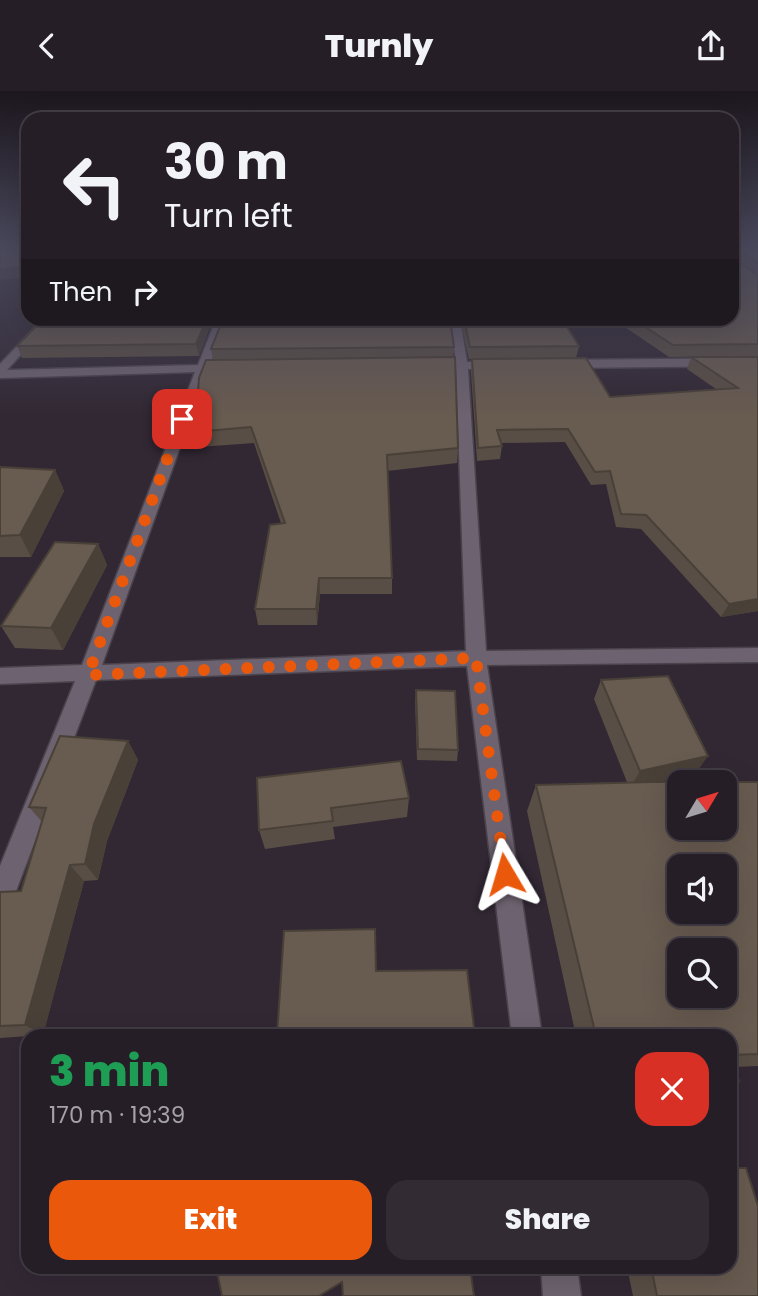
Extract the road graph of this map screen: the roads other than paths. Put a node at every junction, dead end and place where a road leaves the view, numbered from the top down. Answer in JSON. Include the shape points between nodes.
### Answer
{"nodes":[{"id":1,"x":42,"y":326,"type":"edge"},
{"id":2,"x":218,"y":326,"type":"edge"},
{"id":3,"x":456,"y":326,"type":"edge"},
{"id":4,"x":758,"y":362,"type":"edge"},
{"id":5,"x":462,"y":365,"type":"junction"},
{"id":6,"x":516,"y":365,"type":"edge"},
{"id":7,"x":543,"y":365,"type":"edge"},
{"id":8,"x":421,"y":366,"type":"edge"},
{"id":9,"x":201,"y":368,"type":"junction"},
{"id":10,"x":242,"y":368,"type":"edge"},
{"id":11,"x":0,"y":373,"type":"edge"},
{"id":12,"x":758,"y":655,"type":"edge"},
{"id":13,"x":476,"y":658,"type":"junction"},
{"id":14,"x":88,"y":675,"type":"junction"},
{"id":15,"x":0,"y":676,"type":"edge"},
{"id":16,"x":0,"y":899,"type":"edge"},
{"id":17,"x":526,"y":1029,"type":"edge"},
{"id":18,"x":559,"y":1274,"type":"edge"},
{"id":19,"x":562,"y":1296,"type":"edge"}],
"edges":[{"from":1,"to":11,"type":"street"},
{"from":2,"to":9,"type":"street"},
{"from":3,"to":5,"type":"street"},
{"from":4,"to":7,"type":"street"},
{"from":5,"to":6,"type":"street"},
{"from":5,"to":8,"type":"street"},
{"from":5,"to":13,"type":"street"},
{"from":9,"to":10,"type":"street"},
{"from":9,"to":11,"type":"street"},
{"from":9,"to":14,"type":"street"},
{"from":12,"to":13,"type":"street"},
{"from":13,"to":14,"type":"street"},
{"from":13,"to":17,"type":"street"},
{"from":14,"to":15,"type":"street"},
{"from":14,"to":16,"type":"street"},
{"from":18,"to":19,"type":"street"}]}
